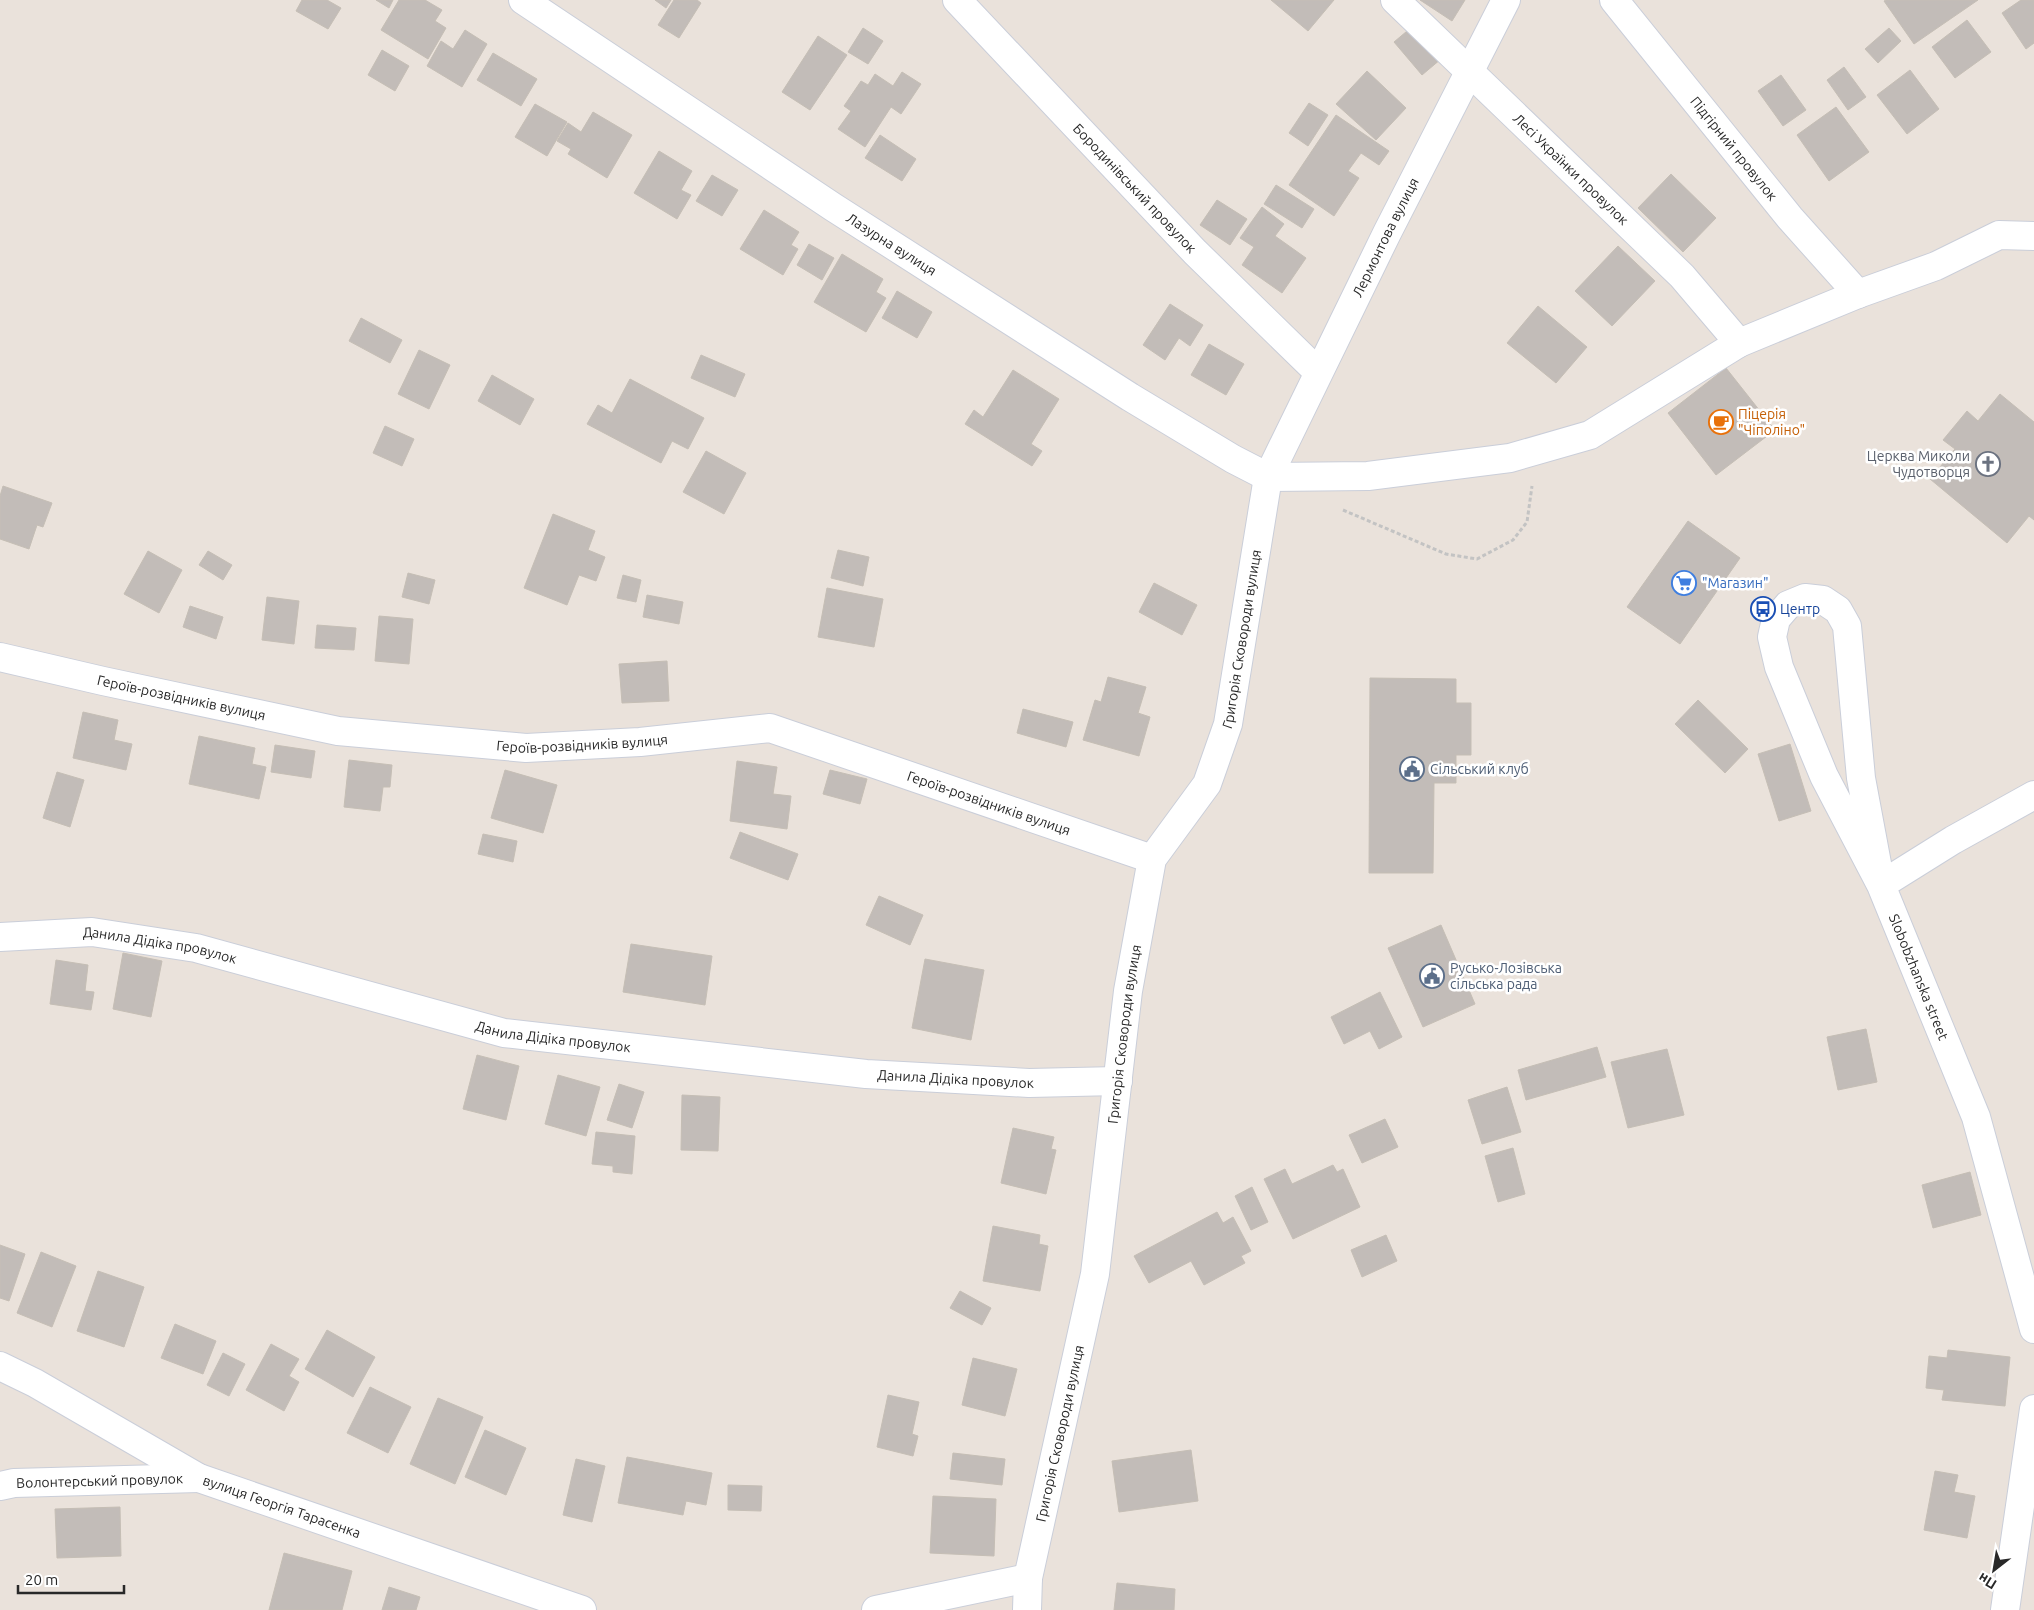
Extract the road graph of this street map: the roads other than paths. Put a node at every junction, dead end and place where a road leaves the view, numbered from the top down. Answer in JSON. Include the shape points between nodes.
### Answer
{"nodes":[{"id":1,"x":523,"y":0,"type":"edge"},
{"id":2,"x":957,"y":0,"type":"edge"},
{"id":3,"x":1395,"y":0,"type":"edge"},
{"id":4,"x":1506,"y":0,"type":"edge"},
{"id":5,"x":1614,"y":0,"type":"edge"},
{"id":6,"x":1469,"y":70,"type":"junction"},
{"id":7,"x":2034,"y":236,"type":"edge"},
{"id":8,"x":1858,"y":294,"type":"junction"},
{"id":9,"x":1739,"y":343,"type":"junction"},
{"id":10,"x":1318,"y":372,"type":"junction"},
{"id":11,"x":1268,"y":477,"type":"junction"},
{"id":12,"x":0,"y":657,"type":"edge"},
{"id":13,"x":2034,"y":795,"type":"edge"},
{"id":14,"x":1152,"y":859,"type":"junction"},
{"id":15,"x":1881,"y":885,"type":"junction"},
{"id":16,"x":0,"y":936,"type":"edge"},
{"id":17,"x":1118,"y":1081,"type":"junction"},
{"id":18,"x":2034,"y":1329,"type":"edge"},
{"id":19,"x":0,"y":1366,"type":"edge"},
{"id":20,"x":2034,"y":1409,"type":"edge"},
{"id":21,"x":199,"y":1478,"type":"junction"},
{"id":22,"x":0,"y":1486,"type":"edge"},
{"id":23,"x":1028,"y":1578,"type":"junction"},
{"id":24,"x":582,"y":1610,"type":"edge"},
{"id":25,"x":876,"y":1610,"type":"edge"},
{"id":26,"x":1027,"y":1610,"type":"edge"},
{"id":27,"x":2005,"y":1610,"type":"edge"}],
"edges":[{"from":1,"to":11,"type":"street","name":"Лазурна вулиця","via":[[841,212],[1130,397]]},
{"from":2,"to":10,"type":"street","name":"Бородинівський провулок","via":[[1195,252]]},
{"from":3,"to":6,"type":"street","name":"Лесі Українки провулок"},
{"from":4,"to":6,"type":"street","name":"Лермонтова вулиця"},
{"from":5,"to":8,"type":"street","name":"Підгірний провулок","via":[[1790,218]]},
{"from":6,"to":9,"type":"street","name":"Лесі Українки провулок","via":[[1682,276]]},
{"from":6,"to":10,"type":"street","name":"Лермонтова вулиця"},
{"from":7,"to":8,"type":"street","via":[[1999,236],[1936,266]]},
{"from":8,"to":9,"type":"street"},
{"from":9,"to":11,"type":"street","via":[[1590,435],[1510,458],[1368,476]]},
{"from":10,"to":11,"type":"street","name":"Лермонтова вулиця"},
{"from":11,"to":14,"type":"street","name":"Григорія Сковороди вулиця","via":[[1228,724],[1207,784]]},
{"from":12,"to":14,"type":"street","name":"Героїв-розвідників вулиця","via":[[348,732],[526,748],[640,742],[770,728]]},
{"from":13,"to":15,"type":"street"},
{"from":14,"to":17,"type":"street","name":"Григорія Сковороди вулиця","via":[[1128,991]]},
{"from":15,"to":15,"type":"street","name":"Slobobzhanska street","via":[[1824,776],[1779,667],[1772,637],[1776,619],[1788,605],[1805,598],[1823,600],[1838,610],[1846,626],[1861,778]]},
{"from":15,"to":18,"type":"street","name":"Slobobzhanska street","via":[[1976,1116]]},
{"from":16,"to":17,"type":"street","name":"Данила Дідіка провулок","via":[[92,932],[196,948],[504,1033],[866,1074],[1029,1083]]},
{"from":17,"to":23,"type":"street","name":"Григорія Сковороди вулиця","via":[[1095,1274]]},
{"from":19,"to":21,"type":"street","name":"вулиця Георгія Тарасенка"},
{"from":20,"to":27,"type":"street"},
{"from":21,"to":22,"type":"street","name":"Волонтерський провулок"},
{"from":21,"to":24,"type":"street","name":"вулиця Георгія Тарасенка"},
{"from":23,"to":25,"type":"street"},
{"from":23,"to":26,"type":"street","name":"Григорія Сковороди вулиця"}]}
